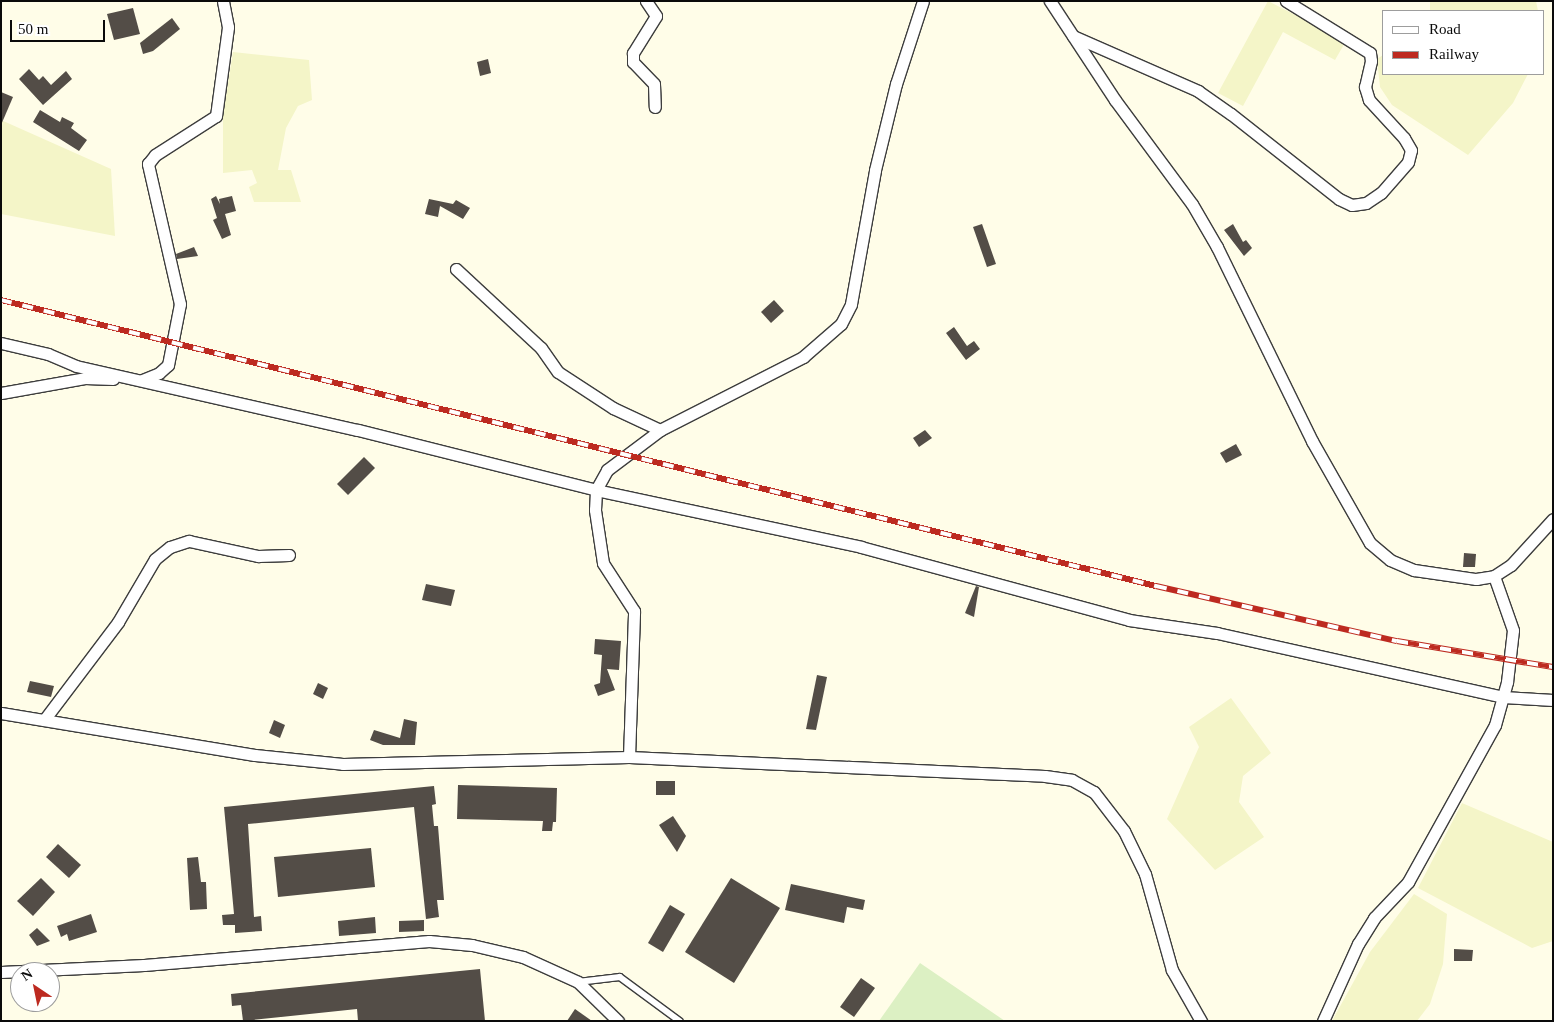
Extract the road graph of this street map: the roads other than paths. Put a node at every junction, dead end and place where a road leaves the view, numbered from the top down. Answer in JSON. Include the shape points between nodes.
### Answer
{"nodes":[{"id":1,"x":223,"y":1,"type":"edge"},
{"id":2,"x":646,"y":1,"type":"edge"},
{"id":3,"x":923,"y":1,"type":"edge"},
{"id":4,"x":1050,"y":1,"type":"edge"},
{"id":5,"x":1286,"y":1,"type":"edge"},
{"id":6,"x":1073,"y":36,"type":"junction"},
{"id":7,"x":655,"y":107,"type":"dead end"},
{"id":8,"x":456,"y":269,"type":"dead end"},
{"id":9,"x":1,"y":344,"type":"edge"},
{"id":10,"x":140,"y":380,"type":"junction"},
{"id":11,"x":1,"y":393,"type":"edge"},
{"id":12,"x":660,"y":430,"type":"junction"},
{"id":13,"x":596,"y":490,"type":"junction"},
{"id":14,"x":1553,"y":519,"type":"edge"},
{"id":15,"x":289,"y":555,"type":"dead end"},
{"id":16,"x":1494,"y":576,"type":"junction"},
{"id":17,"x":1503,"y":697,"type":"junction"},
{"id":18,"x":1553,"y":700,"type":"edge"},
{"id":19,"x":1,"y":713,"type":"edge"},
{"id":20,"x":44,"y":720,"type":"junction"},
{"id":21,"x":629,"y":756,"type":"junction"},
{"id":22,"x":1,"y":972,"type":"edge"},
{"id":23,"x":578,"y":982,"type":"junction"},
{"id":24,"x":618,"y":1021,"type":"edge"},
{"id":25,"x":680,"y":1021,"type":"edge"},
{"id":26,"x":1201,"y":1021,"type":"edge"},
{"id":27,"x":1323,"y":1021,"type":"edge"}],
"edges":[{"from":1,"to":10,"type":"street","via":[[228,27],[216,116],[148,164],[180,304],[168,365],[159,373]]},
{"from":2,"to":7,"type":"street","via":[[656,16],[633,53],[633,62],[654,84]]},
{"from":3,"to":12,"type":"street","via":[[896,84],[875,170],[851,304],[841,324],[803,357]]},
{"from":4,"to":6,"type":"street"},
{"from":5,"to":6,"type":"street","via":[[1370,53],[1372,61],[1365,87],[1369,100],[1411,150],[1408,162],[1381,193],[1366,203],[1352,205],[1339,199],[1239,119],[1198,91]]},
{"from":6,"to":16,"type":"street","via":[[1197,213],[1312,441],[1370,543],[1390,560],[1414,570],[1476,579]]},
{"from":8,"to":12,"type":"street","via":[[541,348],[558,372],[613,408]]},
{"from":9,"to":10,"type":"street"},
{"from":10,"to":11,"type":"street","via":[[85,378]]},
{"from":10,"to":13,"type":"street","via":[[349,427]]},
{"from":12,"to":13,"type":"street","via":[[607,470]]},
{"from":13,"to":17,"type":"street","via":[[861,547],[1128,620],[1217,633]]},
{"from":13,"to":21,"type":"street","via":[[595,510],[603,563],[634,611]]},
{"from":14,"to":16,"type":"street","via":[[1510,565]]},
{"from":15,"to":20,"type":"street","via":[[258,556],[189,541],[170,548],[155,560],[118,622]]},
{"from":16,"to":17,"type":"street","via":[[1514,630]]},
{"from":17,"to":18,"type":"street"},
{"from":17,"to":27,"type":"street","via":[[1495,725],[1439,831],[1408,882],[1374,918],[1358,944]]},
{"from":19,"to":20,"type":"street"},
{"from":20,"to":21,"type":"street","via":[[255,755],[343,764]]},
{"from":21,"to":26,"type":"street","via":[[1045,776],[1072,780],[1094,792],[1124,831],[1145,874],[1172,970]]},
{"from":22,"to":23,"type":"street","via":[[144,965],[429,941],[472,945],[523,957]]},
{"from":23,"to":24,"type":"street"},
{"from":23,"to":25,"type":"lane","via":[[620,977]]}]}
